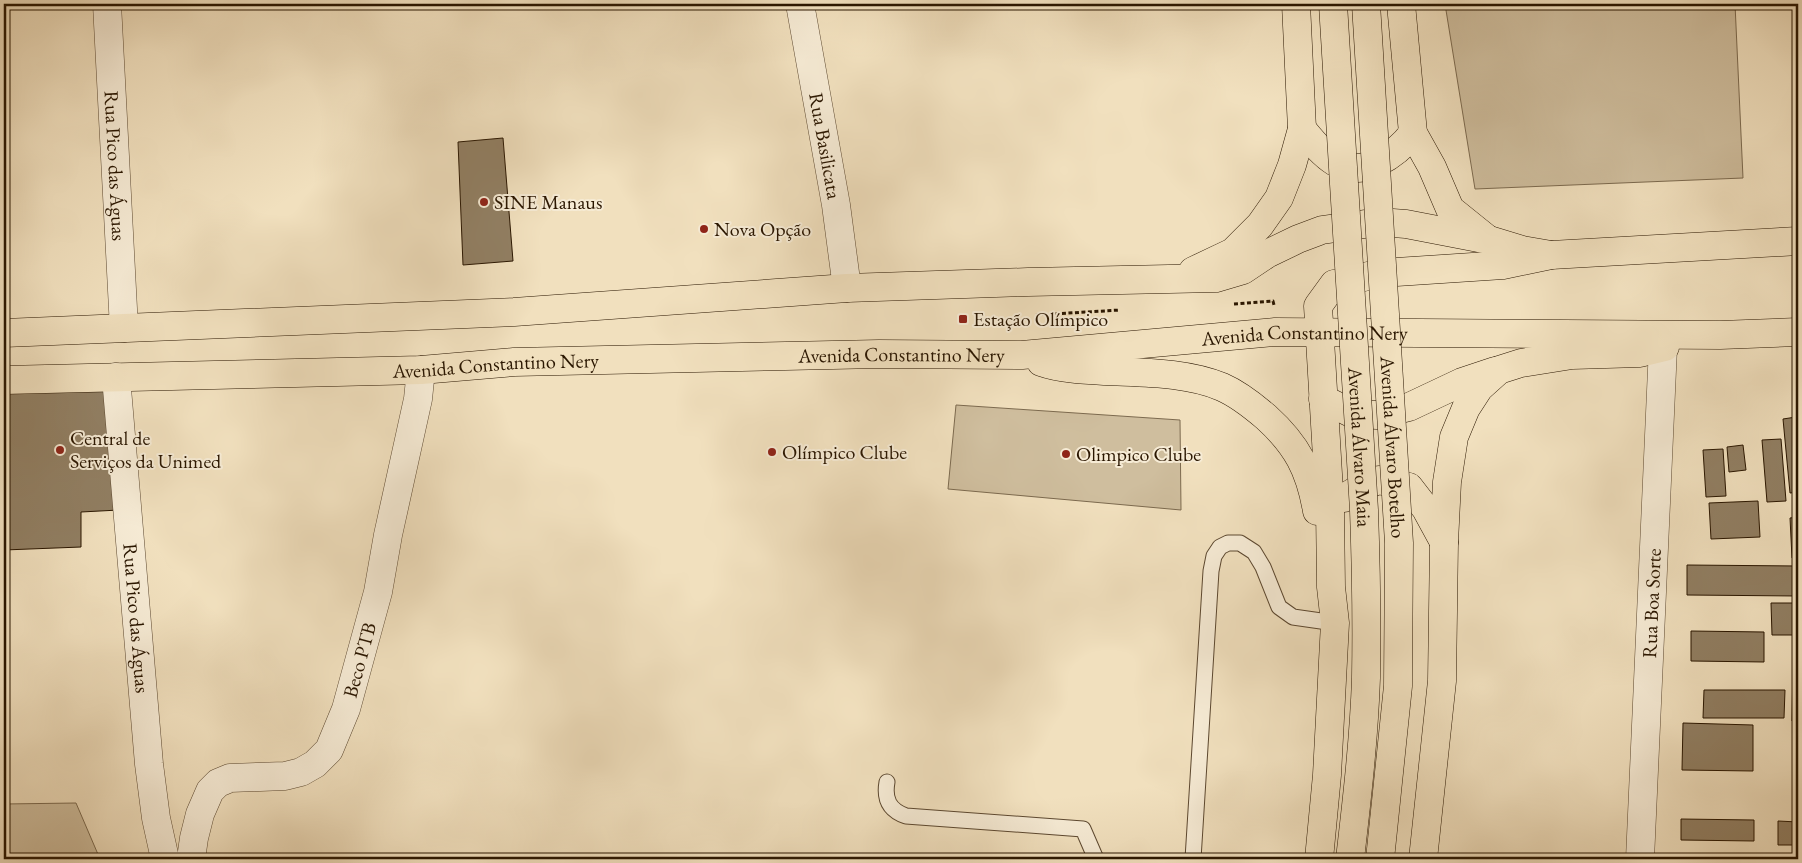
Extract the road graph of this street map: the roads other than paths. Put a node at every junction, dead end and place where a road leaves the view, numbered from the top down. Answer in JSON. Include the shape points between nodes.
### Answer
{"nodes":[{"id":1,"x":107,"y":4,"type":"edge"},
{"id":2,"x":800,"y":4,"type":"edge"},
{"id":3,"x":1296,"y":4,"type":"edge"},
{"id":4,"x":1333,"y":4,"type":"edge"},
{"id":5,"x":1366,"y":4,"type":"edge"},
{"id":6,"x":1400,"y":4,"type":"edge"},
{"id":7,"x":1302,"y":129,"type":"junction"},
{"id":8,"x":1413,"y":133,"type":"junction"},
{"id":9,"x":1489,"y":240,"type":"junction"},
{"id":10,"x":1798,"y":240,"type":"edge"},
{"id":11,"x":1551,"y":256,"type":"junction"},
{"id":12,"x":1178,"y":279,"type":"junction"},
{"id":13,"x":847,"y":288,"type":"junction"},
{"id":14,"x":124,"y":328,"type":"junction"},
{"id":15,"x":1319,"y":331,"type":"junction"},
{"id":16,"x":1798,"y":332,"type":"edge"},
{"id":17,"x":4,"y":333,"type":"edge"},
{"id":18,"x":1720,"y":335,"type":"junction"},
{"id":19,"x":1663,"y":347,"type":"junction"},
{"id":20,"x":1022,"y":355,"type":"junction"},
{"id":21,"x":421,"y":370,"type":"junction"},
{"id":22,"x":1499,"y":370,"type":"junction"},
{"id":23,"x":116,"y":378,"type":"junction"},
{"id":24,"x":4,"y":380,"type":"edge"},
{"id":25,"x":1323,"y":400,"type":"junction"},
{"id":26,"x":1330,"y":508,"type":"junction"},
{"id":27,"x":1444,"y":542,"type":"junction"},
{"id":28,"x":1331,"y":586,"type":"junction"},
{"id":29,"x":1334,"y":623,"type":"junction"},
{"id":30,"x":887,"y":782,"type":"dead end"},
{"id":31,"x":164,"y":859,"type":"edge"},
{"id":32,"x":191,"y":859,"type":"edge"},
{"id":33,"x":1096,"y":859,"type":"edge"},
{"id":34,"x":1194,"y":859,"type":"edge"},
{"id":35,"x":1319,"y":859,"type":"edge"},
{"id":36,"x":1350,"y":859,"type":"edge"},
{"id":37,"x":1380,"y":859,"type":"edge"},
{"id":38,"x":1422,"y":859,"type":"edge"},
{"id":39,"x":1640,"y":859,"type":"edge"}],
"edges":[{"from":1,"to":14,"type":"street","name":"Rua Pico das Águas"},
{"from":2,"to":13,"type":"street","name":"Rua Basilicata","via":[[836,205]]},
{"from":3,"to":7,"type":"main road"},
{"from":4,"to":36,"type":"main road","name":"Avenida Álvaro Maia","bridge":true,"via":[[1367,593],[1362,752]]},
{"from":5,"to":37,"type":"main road","name":"Avenida Álvaro Botelho","bridge":true,"via":[[1398,543],[1398,686]]},
{"from":6,"to":8,"type":"main road"},
{"from":7,"to":8,"type":"main road","via":[[1337,164],[1358,168],[1387,158]]},
{"from":7,"to":12,"type":"main road","via":[[1279,198],[1260,225],[1233,252]]},
{"from":8,"to":9,"type":"main road","via":[[1450,209]]},
{"from":9,"to":11,"type":"main road"},
{"from":9,"to":12,"type":"main road","via":[[1380,222],[1322,230],[1267,254],[1243,270],[1216,278]]},
{"from":10,"to":11,"type":"main road"},
{"from":11,"to":15,"type":"main road","via":[[1503,265],[1381,274],[1334,284],[1318,306]]},
{"from":12,"to":13,"type":"main road"},
{"from":13,"to":14,"type":"main road","via":[[514,312]]},
{"from":14,"to":17,"type":"main road"},
{"from":15,"to":18,"type":"main road","name":"Avenida Constantino Nery"},
{"from":15,"to":20,"type":"main road","name":"Avenida Constantino Nery","via":[[1275,332]]},
{"from":15,"to":25,"type":"main road"},
{"from":16,"to":18,"type":"main road","name":"Avenida Constantino Nery"},
{"from":18,"to":19,"type":"main road"},
{"from":19,"to":22,"type":"main road","via":[[1640,352],[1572,355]]},
{"from":19,"to":39,"type":"street","name":"Rua Boa Sorte"},
{"from":20,"to":21,"type":"main road","name":"Avenida Constantino Nery","via":[[879,354],[514,362]]},
{"from":20,"to":28,"type":"main road","via":[[1046,364],[1080,370],[1188,378],[1222,387],[1247,401],[1273,423],[1305,465]]},
{"from":21,"to":23,"type":"main road","name":"Avenida Constantino Nery"},
{"from":21,"to":32,"type":"street","name":"Beco PTB","via":[[418,399],[378,592],[346,709],[329,750],[301,772],[285,776],[230,778],[218,783],[210,790],[200,814]]},
{"from":22,"to":25,"type":"main road","via":[[1462,382],[1409,407],[1377,415],[1353,414]]},
{"from":22,"to":27,"type":"main road","via":[[1479,388],[1454,437]]},
{"from":23,"to":24,"type":"main road","name":"Avenida Constantino Nery"},
{"from":23,"to":31,"type":"street","name":"Rua Pico das Águas","via":[[149,764]]},
{"from":25,"to":26,"type":"main road"},
{"from":26,"to":27,"type":"main road","via":[[1365,485],[1379,480],[1397,483],[1409,487],[1416,495]]},
{"from":26,"to":28,"type":"main road"},
{"from":27,"to":38,"type":"main road","via":[[1442,681]]},
{"from":28,"to":29,"type":"main road"},
{"from":29,"to":34,"type":"lane","via":[[1293,617],[1279,607],[1254,552],[1240,543],[1228,543],[1220,547],[1214,556]]},
{"from":29,"to":35,"type":"main road","via":[[1327,775]]},
{"from":30,"to":33,"type":"lane","via":[[888,804],[906,816],[1082,829]]}]}
